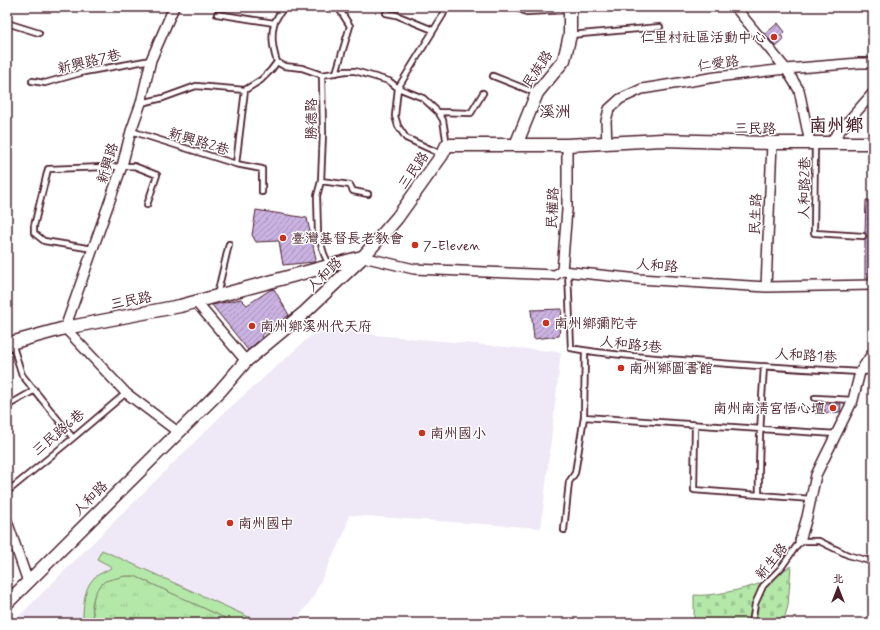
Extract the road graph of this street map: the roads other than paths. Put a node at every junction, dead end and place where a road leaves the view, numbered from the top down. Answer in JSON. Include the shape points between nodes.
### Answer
{"nodes":[{"id":1,"x":174,"y":7,"type":"edge"},
{"id":2,"x":284,"y":7,"type":"edge"},
{"id":3,"x":338,"y":7,"type":"edge"},
{"id":4,"x":446,"y":7,"type":"edge"},
{"id":5,"x":518,"y":7,"type":"edge"},
{"id":6,"x":735,"y":7,"type":"edge"},
{"id":7,"x":570,"y":9,"type":"edge"},
{"id":8,"x":386,"y":13,"type":"dead end"},
{"id":9,"x":217,"y":14,"type":"dead end"},
{"id":10,"x":7,"y":23,"type":"edge"},
{"id":11,"x":274,"y":23,"type":"junction"},
{"id":12,"x":660,"y":27,"type":"dead end"},
{"id":13,"x":433,"y":30,"type":"junction"},
{"id":14,"x":39,"y":33,"type":"dead end"},
{"id":15,"x":570,"y":35,"type":"junction"},
{"id":16,"x":151,"y":60,"type":"junction"},
{"id":17,"x":277,"y":62,"type":"junction"},
{"id":18,"x":873,"y":63,"type":"edge"},
{"id":19,"x":786,"y":69,"type":"junction"},
{"id":20,"x":336,"y":74,"type":"junction"},
{"id":21,"x":322,"y":75,"type":"junction"},
{"id":22,"x":493,"y":76,"type":"dead end"},
{"id":23,"x":32,"y":81,"type":"dead end"},
{"id":24,"x":398,"y":88,"type":"junction"},
{"id":25,"x":245,"y":90,"type":"junction"},
{"id":26,"x":483,"y":93,"type":"dead end"},
{"id":27,"x":537,"y":93,"type":"junction"},
{"id":28,"x":873,"y":93,"type":"edge"},
{"id":29,"x":142,"y":103,"type":"junction"},
{"id":30,"x":438,"y":112,"type":"junction"},
{"id":31,"x":131,"y":131,"type":"junction"},
{"id":32,"x":830,"y":142,"type":"junction"},
{"id":33,"x":772,"y":143,"type":"junction"},
{"id":34,"x":812,"y":143,"type":"junction"},
{"id":35,"x":873,"y":143,"type":"edge"},
{"id":36,"x":607,"y":144,"type":"junction"},
{"id":37,"x":516,"y":145,"type":"junction"},
{"id":38,"x":567,"y":145,"type":"junction"},
{"id":39,"x":444,"y":150,"type":"junction"},
{"id":40,"x":236,"y":164,"type":"junction"},
{"id":41,"x":122,"y":166,"type":"junction"},
{"id":42,"x":321,"y":181,"type":"junction"},
{"id":43,"x":262,"y":192,"type":"dead end"},
{"id":44,"x":368,"y":194,"type":"dead end"},
{"id":45,"x":147,"y":205,"type":"dead end"},
{"id":46,"x":863,"y":236,"type":"dead end"},
{"id":47,"x":229,"y":244,"type":"dead end"},
{"id":48,"x":93,"y":249,"type":"junction"},
{"id":49,"x":363,"y":257,"type":"junction"},
{"id":50,"x":329,"y":266,"type":"junction"},
{"id":51,"x":565,"y":272,"type":"junction"},
{"id":52,"x":873,"y":285,"type":"edge"},
{"id":53,"x":766,"y":287,"type":"junction"},
{"id":54,"x":216,"y":296,"type":"junction"},
{"id":55,"x":196,"y":302,"type":"junction"},
{"id":56,"x":65,"y":328,"type":"junction"},
{"id":57,"x":10,"y":344,"type":"edge"},
{"id":58,"x":585,"y":351,"type":"junction"},
{"id":59,"x":873,"y":352,"type":"edge"},
{"id":60,"x":246,"y":361,"type":"junction"},
{"id":61,"x":764,"y":367,"type":"junction"},
{"id":62,"x":873,"y":371,"type":"edge"},
{"id":63,"x":860,"y":372,"type":"junction"},
{"id":64,"x":35,"y":390,"type":"junction"},
{"id":65,"x":126,"y":393,"type":"junction"},
{"id":66,"x":815,"y":398,"type":"dead end"},
{"id":67,"x":853,"y":400,"type":"junction"},
{"id":68,"x":7,"y":406,"type":"edge"},
{"id":69,"x":584,"y":417,"type":"junction"},
{"id":70,"x":695,"y":426,"type":"junction"},
{"id":71,"x":760,"y":428,"type":"junction"},
{"id":72,"x":178,"y":432,"type":"junction"},
{"id":73,"x":836,"y":434,"type":"junction"},
{"id":74,"x":73,"y":438,"type":"junction"},
{"id":75,"x":7,"y":492,"type":"edge"},
{"id":76,"x":759,"y":495,"type":"junction"},
{"id":77,"x":811,"y":499,"type":"junction"},
{"id":78,"x":7,"y":521,"type":"edge"},
{"id":79,"x":564,"y":530,"type":"dead end"},
{"id":80,"x":800,"y":541,"type":"junction"},
{"id":81,"x":873,"y":562,"type":"edge"},
{"id":82,"x":28,"y":582,"type":"junction"},
{"id":83,"x":7,"y":603,"type":"edge"},
{"id":84,"x":752,"y":623,"type":"edge"}],
"edges":[{"from":1,"to":16,"type":"street","name":"新興路"},
{"from":2,"to":11,"type":"lane"},
{"from":3,"to":20,"type":"lane","via":[[350,26]]},
{"from":4,"to":13,"type":"lane"},
{"from":5,"to":7,"type":"lane","via":[[526,12]]},
{"from":6,"to":19,"type":"street"},
{"from":7,"to":15,"type":"main road","name":"民族路"},
{"from":8,"to":13,"type":"lane"},
{"from":9,"to":11,"type":"lane"},
{"from":10,"to":14,"type":"lane"},
{"from":11,"to":17,"type":"lane","via":[[272,38]]},
{"from":12,"to":15,"type":"lane"},
{"from":13,"to":24,"type":"lane"},
{"from":15,"to":27,"type":"main road","name":"民族路","via":[[564,60]]},
{"from":16,"to":23,"type":"lane","name":"新興路7巷","via":[[84,72],[45,83]]},
{"from":16,"to":29,"type":"street","name":"新興路"},
{"from":17,"to":21,"type":"lane"},
{"from":17,"to":25,"type":"lane","via":[[262,80]]},
{"from":18,"to":19,"type":"street","name":"仁愛路"},
{"from":19,"to":34,"type":"street","via":[[799,90]]},
{"from":19,"to":36,"type":"street","name":"仁愛路","via":[[642,89],[620,99],[609,109],[606,121]]},
{"from":20,"to":21,"type":"lane"},
{"from":20,"to":24,"type":"lane","via":[[355,71],[389,81]]},
{"from":21,"to":42,"type":"lane","name":"勝德路"},
{"from":22,"to":27,"type":"lane"},
{"from":24,"to":30,"type":"lane","via":[[423,98]]},
{"from":24,"to":39,"type":"lane","via":[[395,116],[406,138]]},
{"from":25,"to":29,"type":"lane","via":[[196,86]]},
{"from":25,"to":40,"type":"lane","name":"新興路2巷"},
{"from":26,"to":30,"type":"lane","via":[[471,114]]},
{"from":27,"to":37,"type":"main road","name":"民族路"},
{"from":28,"to":32,"type":"street"},
{"from":29,"to":31,"type":"street","name":"新興路"},
{"from":30,"to":39,"type":"lane","via":[[443,120]]},
{"from":31,"to":40,"type":"lane","name":"新興路2巷"},
{"from":31,"to":41,"type":"street","name":"新興路"},
{"from":32,"to":34,"type":"main road","name":"三民路"},
{"from":32,"to":35,"type":"main road","name":"三民路"},
{"from":33,"to":34,"type":"main road","name":"三民路"},
{"from":33,"to":36,"type":"main road","name":"三民路","via":[[662,140]]},
{"from":33,"to":53,"type":"street","name":"民生路"},
{"from":34,"to":46,"type":"lane","name":"人和路2巷","via":[[814,233]]},
{"from":36,"to":38,"type":"main road","name":"三民路"},
{"from":37,"to":38,"type":"main road","name":"三民路"},
{"from":37,"to":39,"type":"main road","name":"三民路"},
{"from":38,"to":51,"type":"street","name":"民權路"},
{"from":39,"to":49,"type":"main road","name":"三民路","via":[[397,218]]},
{"from":40,"to":43,"type":"lane","via":[[262,169]]},
{"from":41,"to":45,"type":"lane","via":[[134,166],[157,175]]},
{"from":41,"to":48,"type":"street","name":"新興路"},
{"from":41,"to":48,"type":"lane","via":[[48,169],[34,233],[44,241]]},
{"from":42,"to":44,"type":"lane","via":[[350,185],[353,191]]},
{"from":42,"to":50,"type":"lane","name":"勝德路","via":[[317,196],[318,233]]},
{"from":47,"to":54,"type":"lane"},
{"from":48,"to":56,"type":"street","name":"新興路"},
{"from":49,"to":50,"type":"main road","name":"三民路"},
{"from":49,"to":51,"type":"street","name":"人和路","via":[[414,269],[556,275]]},
{"from":49,"to":60,"type":"main road","name":"人和路"},
{"from":50,"to":54,"type":"main road","name":"三民路"},
{"from":51,"to":53,"type":"street","name":"人和路"},
{"from":51,"to":58,"type":"lane","name":"人和路3巷","via":[[571,348]]},
{"from":52,"to":53,"type":"street","name":"人和路"},
{"from":54,"to":55,"type":"main road","name":"三民路"},
{"from":55,"to":56,"type":"main road","name":"三民路"},
{"from":55,"to":60,"type":"street"},
{"from":56,"to":57,"type":"main road","name":"三民路"},
{"from":56,"to":65,"type":"street"},
{"from":57,"to":64,"type":"lane","via":[[22,375]]},
{"from":58,"to":61,"type":"lane","name":"人和路3巷"},
{"from":58,"to":69,"type":"lane"},
{"from":59,"to":63,"type":"street"},
{"from":60,"to":72,"type":"main road","name":"人和路"},
{"from":61,"to":63,"type":"lane","name":"人和路1巷"},
{"from":61,"to":71,"type":"lane","name":"人和路1巷"},
{"from":62,"to":63,"type":"lane","name":"人和路1巷"},
{"from":63,"to":67,"type":"street"},
{"from":64,"to":68,"type":"lane"},
{"from":64,"to":74,"type":"lane"},
{"from":65,"to":72,"type":"street"},
{"from":65,"to":74,"type":"lane","name":"三民路6巷"},
{"from":66,"to":67,"type":"lane"},
{"from":67,"to":73,"type":"street"},
{"from":69,"to":70,"type":"lane"},
{"from":69,"to":79,"type":"lane","via":[[575,473],[569,482]]},
{"from":70,"to":71,"type":"lane"},
{"from":70,"to":76,"type":"lane","via":[[694,490]]},
{"from":71,"to":73,"type":"lane"},
{"from":71,"to":76,"type":"lane","name":"人和路1巷"},
{"from":72,"to":82,"type":"main road","name":"人和路"},
{"from":73,"to":77,"type":"street","via":[[816,474]]},
{"from":74,"to":75,"type":"lane","name":"三民路6巷"},
{"from":76,"to":77,"type":"lane"},
{"from":77,"to":80,"type":"street"},
{"from":78,"to":82,"type":"street"},
{"from":80,"to":81,"type":"lane","name":"新生路","via":[[819,542],[848,556]]},
{"from":80,"to":84,"type":"lane","name":"新生路","via":[[781,568],[763,586],[755,604]]},
{"from":82,"to":83,"type":"main road","name":"人和路"}]}
